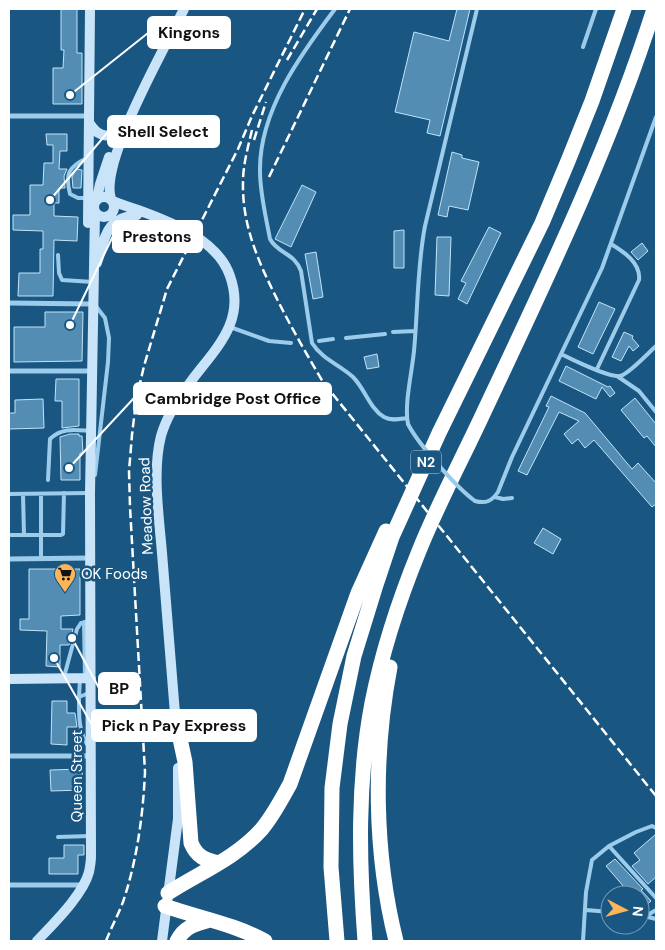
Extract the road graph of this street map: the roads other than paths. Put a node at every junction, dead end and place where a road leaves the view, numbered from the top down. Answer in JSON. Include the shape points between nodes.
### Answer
{"nodes":[{"id":1,"x":90,"y":9,"type":"edge"},
{"id":2,"x":184,"y":9,"type":"edge"},
{"id":3,"x":335,"y":9,"type":"edge"},
{"id":4,"x":477,"y":9,"type":"edge"},
{"id":5,"x":596,"y":9,"type":"edge"},
{"id":6,"x":624,"y":9,"type":"edge"},
{"id":7,"x":654,"y":9,"type":"edge"},
{"id":8,"x":583,"y":47,"type":"dead end"},
{"id":9,"x":133,"y":109,"type":"junction"},
{"id":10,"x":9,"y":116,"type":"edge"},
{"id":11,"x":656,"y":116,"type":"edge"},
{"id":12,"x":90,"y":120,"type":"junction"},
{"id":13,"x":117,"y":135,"type":"junction"},
{"id":14,"x":119,"y":149,"type":"junction"},
{"id":15,"x":89,"y":159,"type":"junction"},
{"id":16,"x":101,"y":200,"type":"junction"},
{"id":17,"x":135,"y":212,"type":"junction"},
{"id":18,"x":111,"y":214,"type":"junction"},
{"id":19,"x":611,"y":244,"type":"junction"},
{"id":20,"x":58,"y":255,"type":"dead end"},
{"id":21,"x":93,"y":279,"type":"junction"},
{"id":22,"x":9,"y":303,"type":"edge"},
{"id":23,"x":92,"y":304,"type":"junction"},
{"id":24,"x":230,"y":327,"type":"junction"},
{"id":25,"x":415,"y":331,"type":"junction"},
{"id":26,"x":393,"y":332,"type":"dead end"},
{"id":27,"x":385,"y":334,"type":"dead end"},
{"id":28,"x":346,"y":338,"type":"dead end"},
{"id":29,"x":334,"y":339,"type":"dead end"},
{"id":30,"x":318,"y":340,"type":"dead end"},
{"id":31,"x":291,"y":343,"type":"dead end"},
{"id":32,"x":656,"y":346,"type":"edge"},
{"id":33,"x":561,"y":354,"type":"junction"},
{"id":34,"x":597,"y":369,"type":"junction"},
{"id":35,"x":91,"y":370,"type":"junction"},
{"id":36,"x":9,"y":371,"type":"edge"},
{"id":37,"x":617,"y":376,"type":"junction"},
{"id":38,"x":656,"y":412,"type":"edge"},
{"id":39,"x":407,"y":418,"type":"junction"},
{"id":40,"x":91,"y":431,"type":"junction"},
{"id":41,"x":438,"y":433,"type":"junction"},
{"id":42,"x":465,"y":454,"type":"junction"},
{"id":43,"x":48,"y":480,"type":"dead end"},
{"id":44,"x":90,"y":493,"type":"junction"},
{"id":45,"x":9,"y":494,"type":"edge"},
{"id":46,"x":23,"y":494,"type":"junction"},
{"id":47,"x":40,"y":494,"type":"junction"},
{"id":48,"x":64,"y":494,"type":"junction"},
{"id":49,"x":494,"y":497,"type":"junction"},
{"id":50,"x":512,"y":498,"type":"dead end"},
{"id":51,"x":9,"y":535,"type":"edge"},
{"id":52,"x":24,"y":535,"type":"junction"},
{"id":53,"x":40,"y":535,"type":"junction"},
{"id":54,"x":91,"y":558,"type":"junction"},
{"id":55,"x":9,"y":559,"type":"edge"},
{"id":56,"x":41,"y":559,"type":"junction"},
{"id":57,"x":88,"y":621,"type":"junction"},
{"id":58,"x":64,"y":678,"type":"junction"},
{"id":59,"x":85,"y":678,"type":"junction"},
{"id":60,"x":9,"y":679,"type":"edge"},
{"id":61,"x":91,"y":693,"type":"junction"},
{"id":62,"x":79,"y":697,"type":"junction"},
{"id":63,"x":176,"y":720,"type":"junction"},
{"id":64,"x":92,"y":753,"type":"junction"},
{"id":65,"x":9,"y":756,"type":"edge"},
{"id":66,"x":656,"y":828,"type":"edge"},
{"id":67,"x":92,"y":836,"type":"junction"},
{"id":68,"x":58,"y":837,"type":"dead end"},
{"id":69,"x":610,"y":846,"type":"junction"},
{"id":70,"x":219,"y":863,"type":"junction"},
{"id":71,"x":83,"y":885,"type":"junction"},
{"id":72,"x":9,"y":886,"type":"edge"},
{"id":73,"x":656,"y":898,"type":"edge"},
{"id":74,"x":166,"y":899,"type":"junction"},
{"id":75,"x":586,"y":910,"type":"junction"},
{"id":76,"x":600,"y":911,"type":"edge"},
{"id":77,"x":210,"y":920,"type":"junction"},
{"id":78,"x":37,"y":941,"type":"edge"},
{"id":79,"x":162,"y":941,"type":"edge"},
{"id":80,"x":177,"y":941,"type":"edge"},
{"id":81,"x":265,"y":941,"type":"edge"},
{"id":82,"x":337,"y":941,"type":"edge"},
{"id":83,"x":365,"y":941,"type":"edge"},
{"id":84,"x":396,"y":941,"type":"edge"},
{"id":85,"x":583,"y":941,"type":"edge"}],
"edges":[{"from":1,"to":12,"type":"main road","name":"Queen Street"},
{"from":2,"to":9,"type":"main road"},
{"from":3,"to":39,"type":"lane","via":[[296,64],[269,121],[260,169],[264,205],[270,239],[299,266],[312,343],[316,349],[354,378],[381,415],[391,420]]},
{"from":4,"to":25,"type":"lane","via":[[425,226]]},
{"from":5,"to":8,"type":"lane"},
{"from":6,"to":41,"type":"highway","number":"N2","via":[[592,101],[546,214]]},
{"from":7,"to":42,"type":"highway","number":"N2","via":[[595,170]]},
{"from":9,"to":13,"type":"main road"},
{"from":9,"to":14,"type":"main road"},
{"from":10,"to":12,"type":"street"},
{"from":11,"to":19,"type":"lane"},
{"from":12,"to":13,"type":"main road","via":[[94,130],[102,136]]},
{"from":12,"to":15,"type":"main road","name":"Queen Street"},
{"from":13,"to":16,"type":"main road"},
{"from":14,"to":16,"type":"main road"},
{"from":14,"to":17,"type":"main road","via":[[112,186],[119,199]]},
{"from":15,"to":16,"type":"main road","name":"Queen Street"},
{"from":15,"to":16,"type":"lane","via":[[72,167],[66,179],[70,194]]},
{"from":16,"to":17,"type":"main road","name":"Meadow Road"},
{"from":16,"to":18,"type":"main road","via":[[114,208]]},
{"from":16,"to":18,"type":"main road","name":"Meadow Road","via":[[103,217]]},
{"from":16,"to":21,"type":"main road","name":"Queen Street"},
{"from":16,"to":21,"type":"main road","via":[[88,258]]},
{"from":17,"to":18,"type":"main road","name":"Meadow Road"},
{"from":17,"to":21,"type":"main road","via":[[110,227]]},
{"from":17,"to":24,"type":"main road","name":"Meadow Road","via":[[200,239],[222,260],[234,292]]},
{"from":18,"to":21,"type":"main road","name":"Queen Street","via":[[100,231]]},
{"from":19,"to":33,"type":"lane"},
{"from":19,"to":34,"type":"lane","via":[[635,264],[640,274]]},
{"from":20,"to":21,"type":"lane","via":[[58,273],[62,280]]},
{"from":21,"to":23,"type":"main road","name":"Queen Street"},
{"from":22,"to":23,"type":"street"},
{"from":23,"to":35,"type":"main road","name":"Queen Street"},
{"from":23,"to":44,"type":"lane","via":[[105,318],[109,338],[95,473]]},
{"from":24,"to":31,"type":"lane","via":[[269,341]]},
{"from":24,"to":63,"type":"main road","name":"Meadow Road","via":[[179,398],[161,437],[158,457],[159,517]]},
{"from":25,"to":26,"type":"lane"},
{"from":25,"to":39,"type":"lane"},
{"from":27,"to":28,"type":"lane"},
{"from":29,"to":30,"type":"lane"},
{"from":32,"to":37,"type":"lane"},
{"from":33,"to":34,"type":"lane"},
{"from":33,"to":49,"type":"lane"},
{"from":34,"to":37,"type":"lane"},
{"from":35,"to":36,"type":"street"},
{"from":35,"to":40,"type":"main road","name":"Queen Street"},
{"from":37,"to":38,"type":"lane","via":[[639,391]]},
{"from":39,"to":49,"type":"lane","bridge":true,"via":[[415,436],[458,487],[482,503]]},
{"from":40,"to":43,"type":"lane","via":[[62,430],[50,438]]},
{"from":40,"to":44,"type":"main road","name":"Queen Street"},
{"from":41,"to":70,"type":"highway","via":[[390,522],[358,592],[290,784],[261,830],[245,846]]},
{"from":41,"to":82,"type":"highway","number":"N2","via":[[392,537],[354,656],[340,724],[332,788],[331,867]]},
{"from":42,"to":83,"type":"highway","number":"N2","via":[[419,550],[386,647],[372,703],[362,772],[359,829]]},
{"from":42,"to":84,"type":"highway","via":[[424,549],[404,610],[386,690],[380,750],[380,817],[388,912]]},
{"from":44,"to":48,"type":"lane"},
{"from":44,"to":54,"type":"main road","name":"Queen Street"},
{"from":45,"to":46,"type":"lane"},
{"from":46,"to":47,"type":"lane"},
{"from":46,"to":52,"type":"lane"},
{"from":47,"to":48,"type":"lane"},
{"from":47,"to":53,"type":"lane"},
{"from":48,"to":53,"type":"lane","via":[[63,534]]},
{"from":49,"to":50,"type":"lane"},
{"from":51,"to":52,"type":"lane"},
{"from":52,"to":53,"type":"lane"},
{"from":53,"to":56,"type":"lane"},
{"from":54,"to":56,"type":"street"},
{"from":54,"to":57,"type":"main road","name":"Queen Street"},
{"from":55,"to":56,"type":"street"},
{"from":57,"to":58,"type":"lane","via":[[77,629]]},
{"from":57,"to":59,"type":"main road","name":"Queen Street"},
{"from":58,"to":59,"type":"main road"},
{"from":58,"to":60,"type":"main road"},
{"from":59,"to":61,"type":"main road","name":"Queen Street"},
{"from":59,"to":62,"type":"lane"},
{"from":61,"to":62,"type":"lane"},
{"from":61,"to":64,"type":"main road","name":"Queen Street"},
{"from":62,"to":64,"type":"lane","via":[[79,724]]},
{"from":63,"to":70,"type":"highway","via":[[185,762],[191,843],[202,858]]},
{"from":63,"to":74,"type":"main road","name":"Meadow Road","via":[[178,819]]},
{"from":64,"to":65,"type":"street"},
{"from":64,"to":67,"type":"main road","name":"Queen Street"},
{"from":66,"to":69,"type":"lane","via":[[652,826],[636,832]]},
{"from":67,"to":68,"type":"lane"},
{"from":67,"to":71,"type":"main road","name":"Queen Street","via":[[89,873]]},
{"from":69,"to":73,"type":"lane"},
{"from":69,"to":75,"type":"lane","via":[[592,860]]},
{"from":70,"to":74,"type":"highway"},
{"from":71,"to":72,"type":"street"},
{"from":71,"to":78,"type":"main road","name":"Queen Street"},
{"from":74,"to":77,"type":"highway"},
{"from":74,"to":79,"type":"main road","name":"Meadow Road"},
{"from":75,"to":76,"type":"lane"},
{"from":75,"to":85,"type":"lane"},
{"from":77,"to":80,"type":"highway","via":[[187,928]]},
{"from":77,"to":81,"type":"highway"}]}
